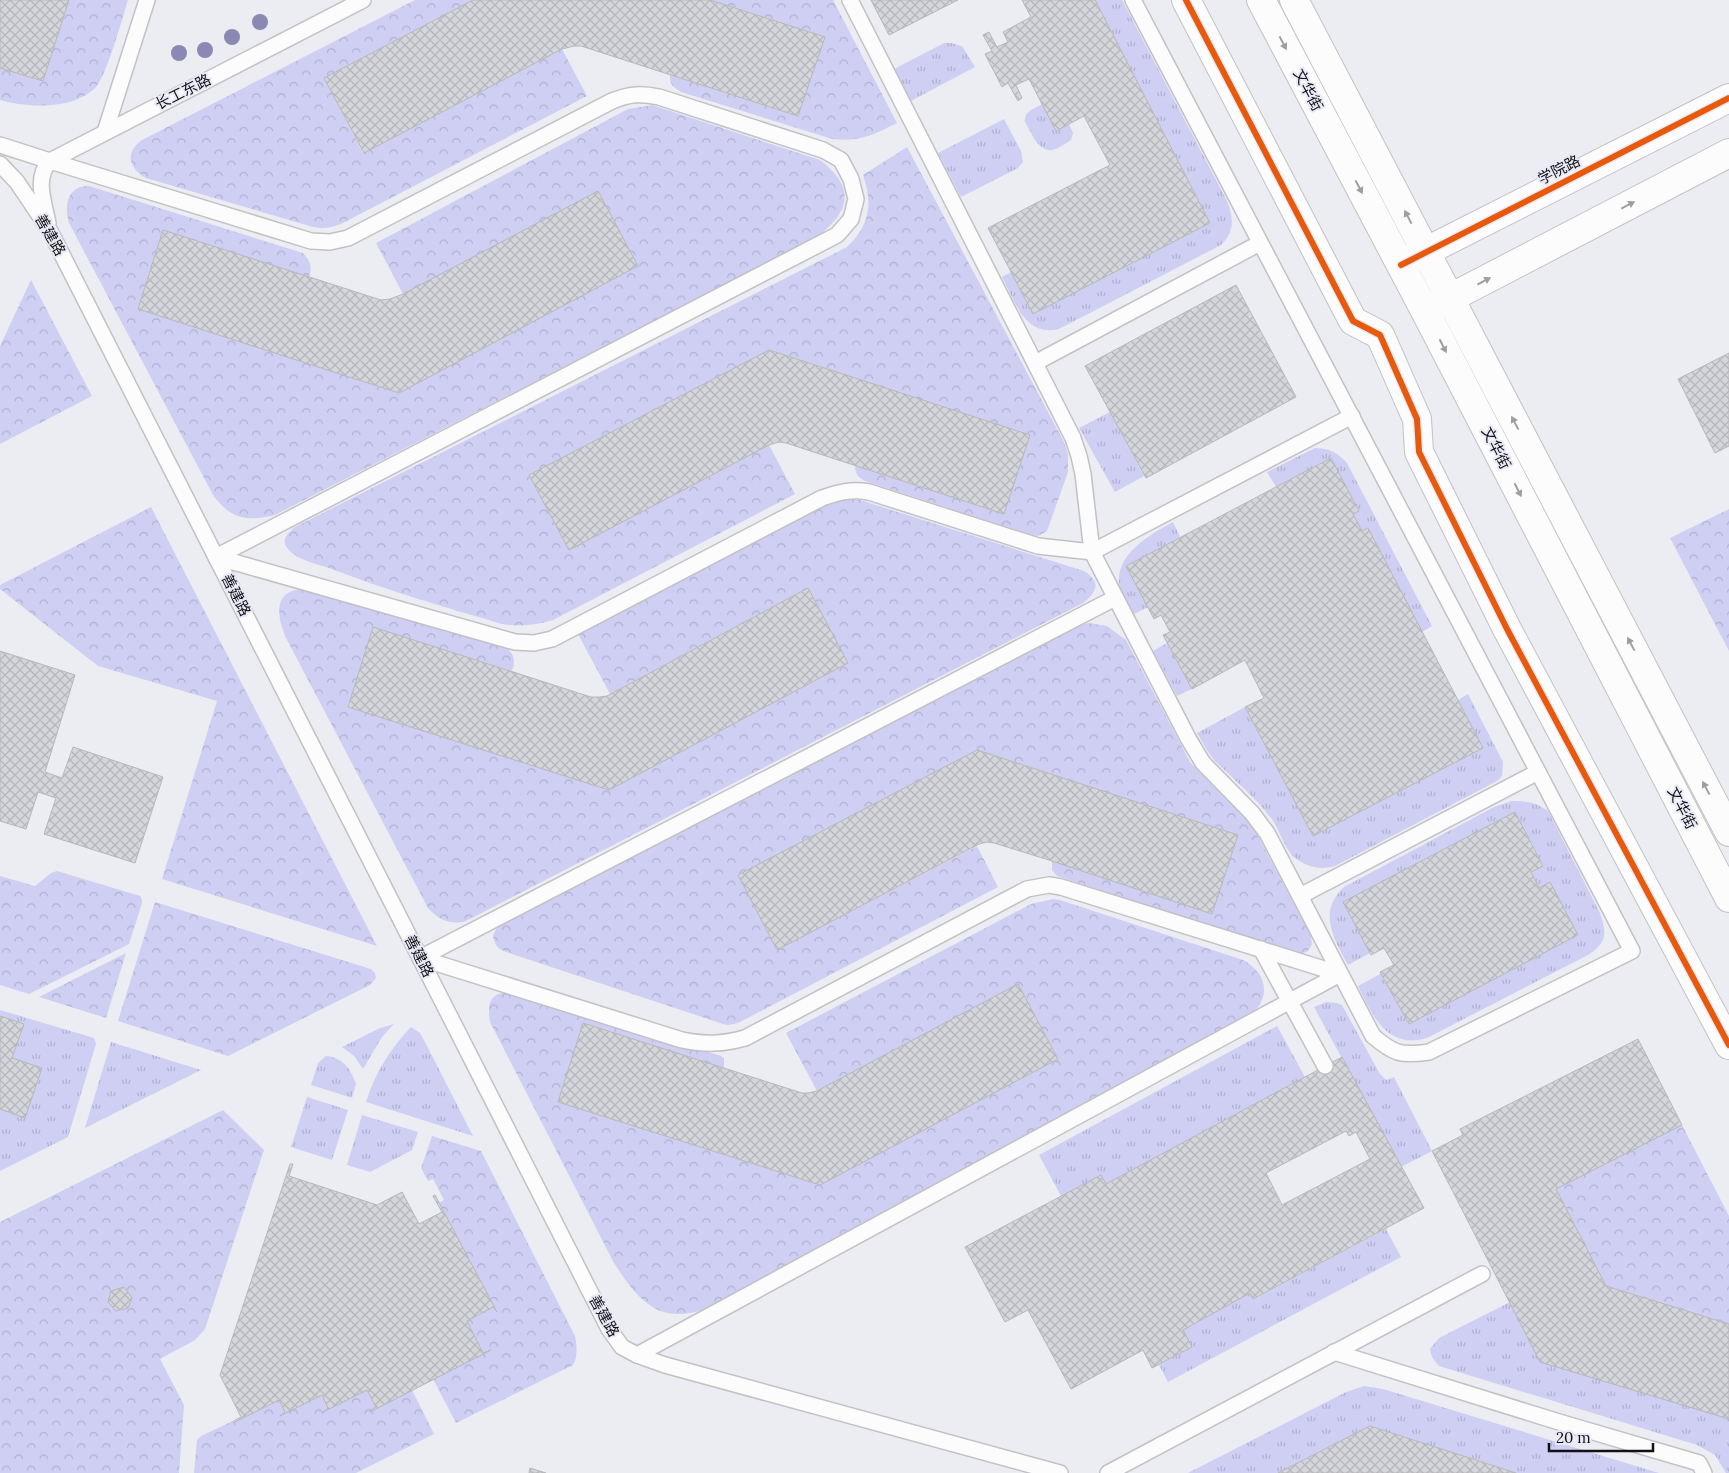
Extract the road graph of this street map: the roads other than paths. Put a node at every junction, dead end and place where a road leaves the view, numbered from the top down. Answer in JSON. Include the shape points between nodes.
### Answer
{"nodes":[{"id":1,"x":147,"y":0,"type":"edge"},
{"id":2,"x":363,"y":0,"type":"edge"},
{"id":3,"x":850,"y":0,"type":"edge"},
{"id":4,"x":1133,"y":0,"type":"edge"},
{"id":5,"x":1186,"y":0,"type":"edge"},
{"id":6,"x":1260,"y":0,"type":"edge"},
{"id":7,"x":1294,"y":0,"type":"edge"},
{"id":8,"x":1729,"y":98,"type":"edge"},
{"id":9,"x":105,"y":132,"type":"junction"},
{"id":10,"x":0,"y":145,"type":"edge"},
{"id":11,"x":1729,"y":152,"type":"edge"},
{"id":12,"x":50,"y":161,"type":"junction"},
{"id":13,"x":0,"y":164,"type":"edge"},
{"id":14,"x":50,"y":231,"type":"junction"},
{"id":15,"x":1260,"y":243,"type":"junction"},
{"id":16,"x":1426,"y":252,"type":"junction"},
{"id":17,"x":1401,"y":265,"type":"junction"},
{"id":18,"x":1450,"y":298,"type":"junction"},
{"id":19,"x":1426,"y":311,"type":"junction"},
{"id":20,"x":1035,"y":363,"type":"junction"},
{"id":21,"x":1352,"y":416,"type":"junction"},
{"id":22,"x":1092,"y":552,"type":"junction"},
{"id":23,"x":216,"y":557,"type":"junction"},
{"id":24,"x":1115,"y":598,"type":"junction"},
{"id":25,"x":1538,"y":772,"type":"junction"},
{"id":26,"x":1729,"y":832,"type":"edge"},
{"id":27,"x":1300,"y":896,"type":"junction"},
{"id":28,"x":1729,"y":898,"type":"edge"},
{"id":29,"x":1262,"y":950,"type":"junction"},
{"id":30,"x":420,"y":958,"type":"junction"},
{"id":31,"x":1340,"y":974,"type":"junction"},
{"id":32,"x":1289,"y":1001,"type":"junction"},
{"id":33,"x":1729,"y":1045,"type":"edge"},
{"id":34,"x":1324,"y":1066,"type":"dead end"},
{"id":35,"x":1482,"y":1274,"type":"dead end"},
{"id":36,"x":1334,"y":1352,"type":"junction"},
{"id":37,"x":637,"y":1355,"type":"junction"},
{"id":38,"x":1060,"y":1473,"type":"edge"},
{"id":39,"x":1108,"y":1473,"type":"edge"},
{"id":40,"x":1704,"y":1473,"type":"edge"}],
"edges":[{"from":1,"to":9,"type":"lane"},
{"from":2,"to":9,"type":"lane","name":"长工东路"},
{"from":3,"to":20,"type":"lane"},
{"from":4,"to":15,"type":"lane"},
{"from":5,"to":33,"type":"street","via":[[1353,321],[1380,335],[1417,419],[1419,452],[1507,629]]},
{"from":6,"to":17,"type":"street","name":"文华街","one_way":true},
{"from":16,"to":7,"type":"street","name":"文华街","one_way":true},
{"from":8,"to":16,"type":"street","name":"学院路"},
{"from":9,"to":12,"type":"lane","name":"长工东路"},
{"from":10,"to":12,"type":"lane"},
{"from":18,"to":11,"type":"street","one_way":true},
{"from":12,"to":14,"type":"lane","via":[[41,179]]},
{"from":12,"to":23,"type":"lane","via":[[311,241],[330,242],[348,238],[612,101],[643,94],[823,150],[841,160],[851,179],[856,199],[851,219],[837,235]]},
{"from":13,"to":14,"type":"lane","name":"善建路","via":[[17,182]]},
{"from":14,"to":23,"type":"lane","name":"善建路"},
{"from":15,"to":20,"type":"lane"},
{"from":15,"to":21,"type":"lane"},
{"from":16,"to":17,"type":"street","name":"学院路"},
{"from":16,"to":18,"type":"street","name":"文华街"},
{"from":17,"to":19,"type":"street","name":"文华街"},
{"from":18,"to":19,"type":"street"},
{"from":26,"to":18,"type":"street","name":"文华街","one_way":true},
{"from":19,"to":28,"type":"street","name":"文华街","one_way":true},
{"from":20,"to":22,"type":"lane","via":[[1079,456]]},
{"from":21,"to":22,"type":"lane"},
{"from":21,"to":25,"type":"lane"},
{"from":22,"to":23,"type":"lane","via":[[1038,546],[869,492],[852,490],[822,498],[552,639],[534,643],[515,642]]},
{"from":22,"to":24,"type":"lane"},
{"from":23,"to":30,"type":"lane","name":"善建路"},
{"from":24,"to":27,"type":"lane","via":[[1203,763],[1267,833]]},
{"from":24,"to":30,"type":"lane"},
{"from":25,"to":27,"type":"lane"},
{"from":25,"to":31,"type":"lane","via":[[1632,951],[1429,1052],[1407,1055],[1387,1048],[1372,1036]]},
{"from":27,"to":31,"type":"lane"},
{"from":29,"to":30,"type":"lane","via":[[1061,887],[1038,886],[745,1038],[713,1044],[682,1040]]},
{"from":29,"to":31,"type":"lane"},
{"from":29,"to":32,"type":"lane"},
{"from":30,"to":37,"type":"lane","name":"善建路","via":[[610,1329],[622,1347]]},
{"from":31,"to":32,"type":"lane"},
{"from":32,"to":34,"type":"lane"},
{"from":32,"to":37,"type":"lane"},
{"from":35,"to":36,"type":"lane"},
{"from":36,"to":39,"type":"lane"},
{"from":36,"to":40,"type":"lane","via":[[1699,1463]]},
{"from":37,"to":38,"type":"lane","name":"善建路","via":[[665,1366]]}]}
